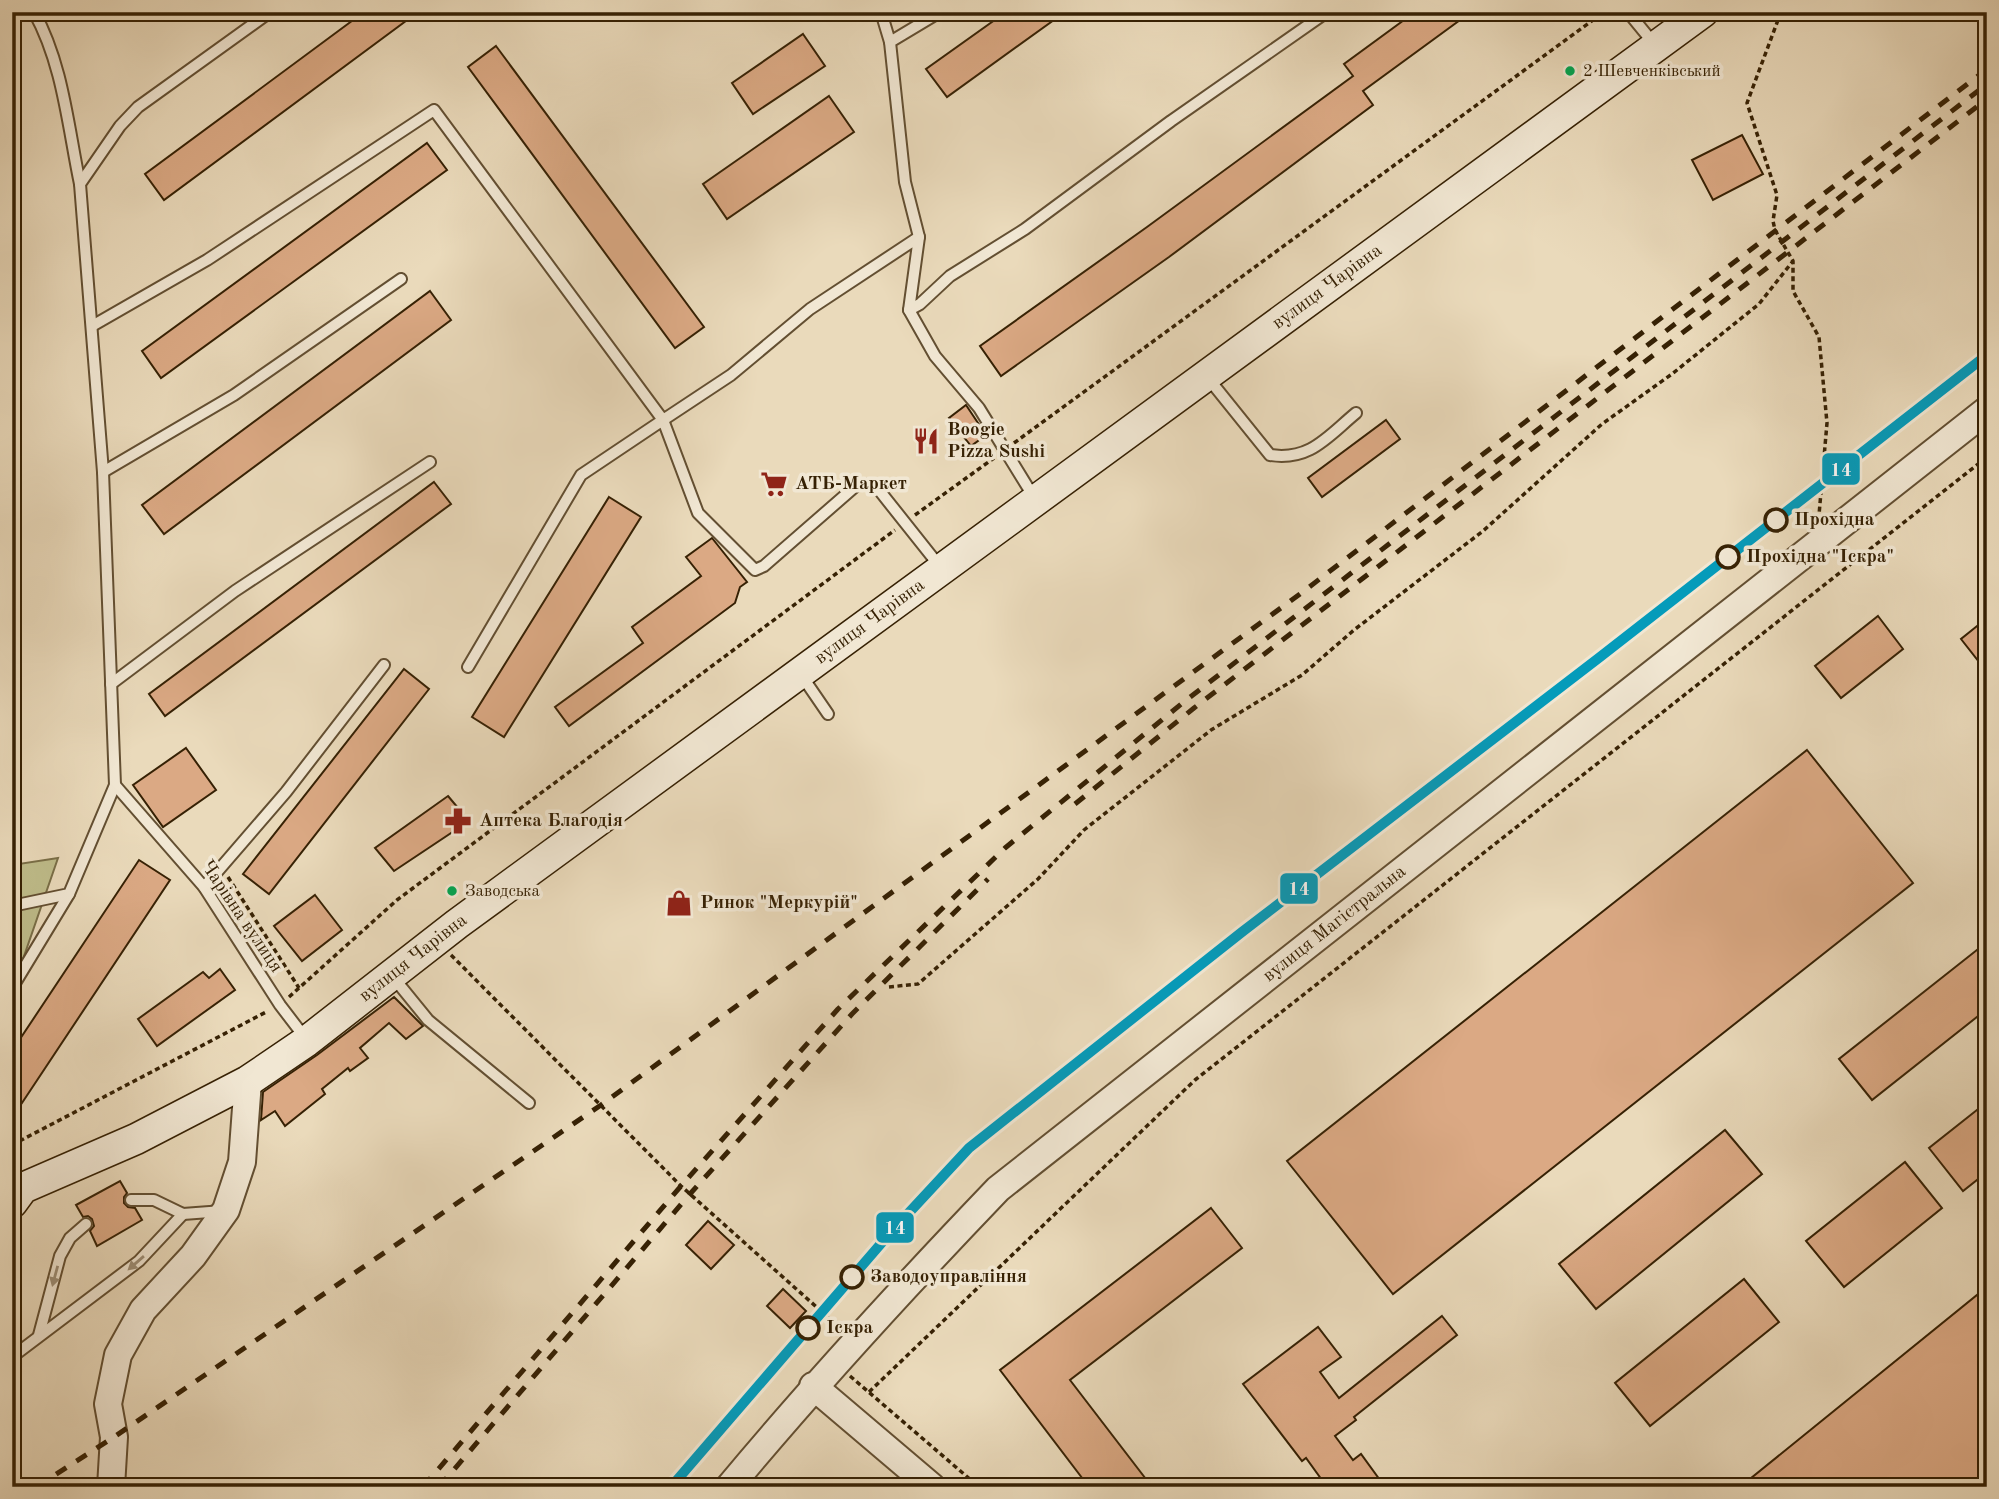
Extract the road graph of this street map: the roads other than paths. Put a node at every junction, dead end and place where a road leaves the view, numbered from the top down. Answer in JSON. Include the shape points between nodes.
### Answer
{"nodes":[{"id":1,"x":34,"y":12,"type":"edge"},
{"id":2,"x":270,"y":12,"type":"edge"},
{"id":3,"x":881,"y":12,"type":"edge"},
{"id":4,"x":940,"y":12,"type":"edge"},
{"id":5,"x":1328,"y":12,"type":"edge"},
{"id":6,"x":1628,"y":12,"type":"edge"},
{"id":7,"x":1703,"y":12,"type":"edge"},
{"id":8,"x":890,"y":42,"type":"junction"},
{"id":9,"x":1656,"y":47,"type":"junction"},
{"id":10,"x":80,"y":184,"type":"junction"},
{"id":11,"x":919,"y":237,"type":"junction"},
{"id":12,"x":401,"y":279,"type":"dead end"},
{"id":13,"x":909,"y":310,"type":"junction"},
{"id":14,"x":92,"y":327,"type":"junction"},
{"id":15,"x":1206,"y":376,"type":"junction"},
{"id":16,"x":1987,"y":410,"type":"edge"},
{"id":17,"x":1356,"y":413,"type":"dead end"},
{"id":18,"x":663,"y":420,"type":"junction"},
{"id":19,"x":430,"y":462,"type":"dead end"},
{"id":20,"x":103,"y":471,"type":"junction"},
{"id":21,"x":1036,"y":500,"type":"junction"},
{"id":22,"x":942,"y":570,"type":"junction"},
{"id":23,"x":384,"y":665,"type":"dead end"},
{"id":24,"x":468,"y":667,"type":"dead end"},
{"id":25,"x":800,"y":674,"type":"junction"},
{"id":26,"x":111,"y":684,"type":"junction"},
{"id":27,"x":828,"y":714,"type":"dead end"},
{"id":28,"x":115,"y":785,"type":"junction"},
{"id":29,"x":204,"y":887,"type":"junction"},
{"id":30,"x":68,"y":894,"type":"junction"},
{"id":31,"x":12,"y":906,"type":"edge"},
{"id":32,"x":392,"y":975,"type":"junction"},
{"id":33,"x":12,"y":988,"type":"edge"},
{"id":34,"x":307,"y":1041,"type":"junction"},
{"id":35,"x":248,"y":1081,"type":"junction"},
{"id":36,"x":529,"y":1102,"type":"dead end"},
{"id":37,"x":16,"y":1194,"type":"edge"},
{"id":38,"x":131,"y":1200,"type":"dead end"},
{"id":39,"x":226,"y":1210,"type":"junction"},
{"id":40,"x":183,"y":1214,"type":"junction"},
{"id":41,"x":86,"y":1224,"type":"dead end"},
{"id":42,"x":39,"y":1335,"type":"junction"},
{"id":43,"x":12,"y":1357,"type":"edge"},
{"id":44,"x":813,"y":1386,"type":"junction"},
{"id":45,"x":111,"y":1487,"type":"edge"},
{"id":46,"x":729,"y":1487,"type":"edge"},
{"id":47,"x":931,"y":1487,"type":"edge"}],
"edges":[{"from":1,"to":10,"type":"lane","via":[[55,58]]},
{"from":2,"to":10,"type":"lane","via":[[138,107]]},
{"from":3,"to":8,"type":"lane"},
{"from":4,"to":8,"type":"lane"},
{"from":5,"to":13,"type":"lane","via":[[1026,229],[950,276]]},
{"from":6,"to":9,"type":"lane"},
{"from":7,"to":9,"type":"main road","name":"вулиця Чарівна"},
{"from":8,"to":11,"type":"lane","via":[[905,182]]},
{"from":9,"to":15,"type":"main road","name":"вулиця Чарівна"},
{"from":10,"to":14,"type":"lane"},
{"from":11,"to":13,"type":"lane"},
{"from":11,"to":18,"type":"lane","via":[[810,309],[731,375]]},
{"from":12,"to":20,"type":"lane","via":[[234,395]]},
{"from":13,"to":21,"type":"lane","via":[[935,356],[979,408]]},
{"from":14,"to":18,"type":"lane","via":[[207,260],[434,110]]},
{"from":14,"to":20,"type":"lane"},
{"from":15,"to":17,"type":"lane","via":[[1270,455],[1287,458],[1306,453]]},
{"from":15,"to":21,"type":"main road","name":"вулиця Чарівна"},
{"from":16,"to":44,"type":"street","name":"вулиця Магістральна","via":[[998,1189]]},
{"from":18,"to":22,"type":"lane","via":[[698,513],[755,570],[858,484],[878,490]]},
{"from":18,"to":24,"type":"lane","via":[[581,475]]},
{"from":19,"to":26,"type":"lane","via":[[235,591]]},
{"from":20,"to":26,"type":"lane"},
{"from":21,"to":22,"type":"main road","name":"вулиця Чарівна"},
{"from":22,"to":25,"type":"main road","name":"вулиця Чарівна"},
{"from":23,"to":29,"type":"lane","via":[[286,792]]},
{"from":25,"to":27,"type":"lane"},
{"from":25,"to":32,"type":"main road","name":"вулиця Чарівна"},
{"from":26,"to":28,"type":"lane"},
{"from":28,"to":29,"type":"lane","name":"Чарівна вулиця"},
{"from":28,"to":30,"type":"lane"},
{"from":29,"to":34,"type":"lane","name":"Чарівна вулиця"},
{"from":30,"to":31,"type":"lane"},
{"from":30,"to":33,"type":"lane"},
{"from":32,"to":34,"type":"main road","name":"вулиця Чарівна"},
{"from":32,"to":36,"type":"lane","via":[[428,1020]]},
{"from":34,"to":35,"type":"main road","name":"вулиця Чарівна"},
{"from":35,"to":37,"type":"main road","name":"вулиця Чарівна"},
{"from":35,"to":39,"type":"street","via":[[242,1162]]},
{"from":38,"to":40,"type":"lane","via":[[154,1200]]},
{"from":39,"to":40,"type":"lane"},
{"from":39,"to":45,"type":"street","via":[[193,1256],[144,1310],[118,1355],[108,1404],[114,1437]]},
{"from":40,"to":42,"type":"lane","one_way":true,"via":[[139,1261]]},
{"from":41,"to":42,"type":"lane","one_way":true,"via":[[70,1238],[60,1256]]},
{"from":42,"to":43,"type":"lane"},
{"from":44,"to":46,"type":"street","name":"вулиця Магістральна"},
{"from":44,"to":47,"type":"street"}]}
